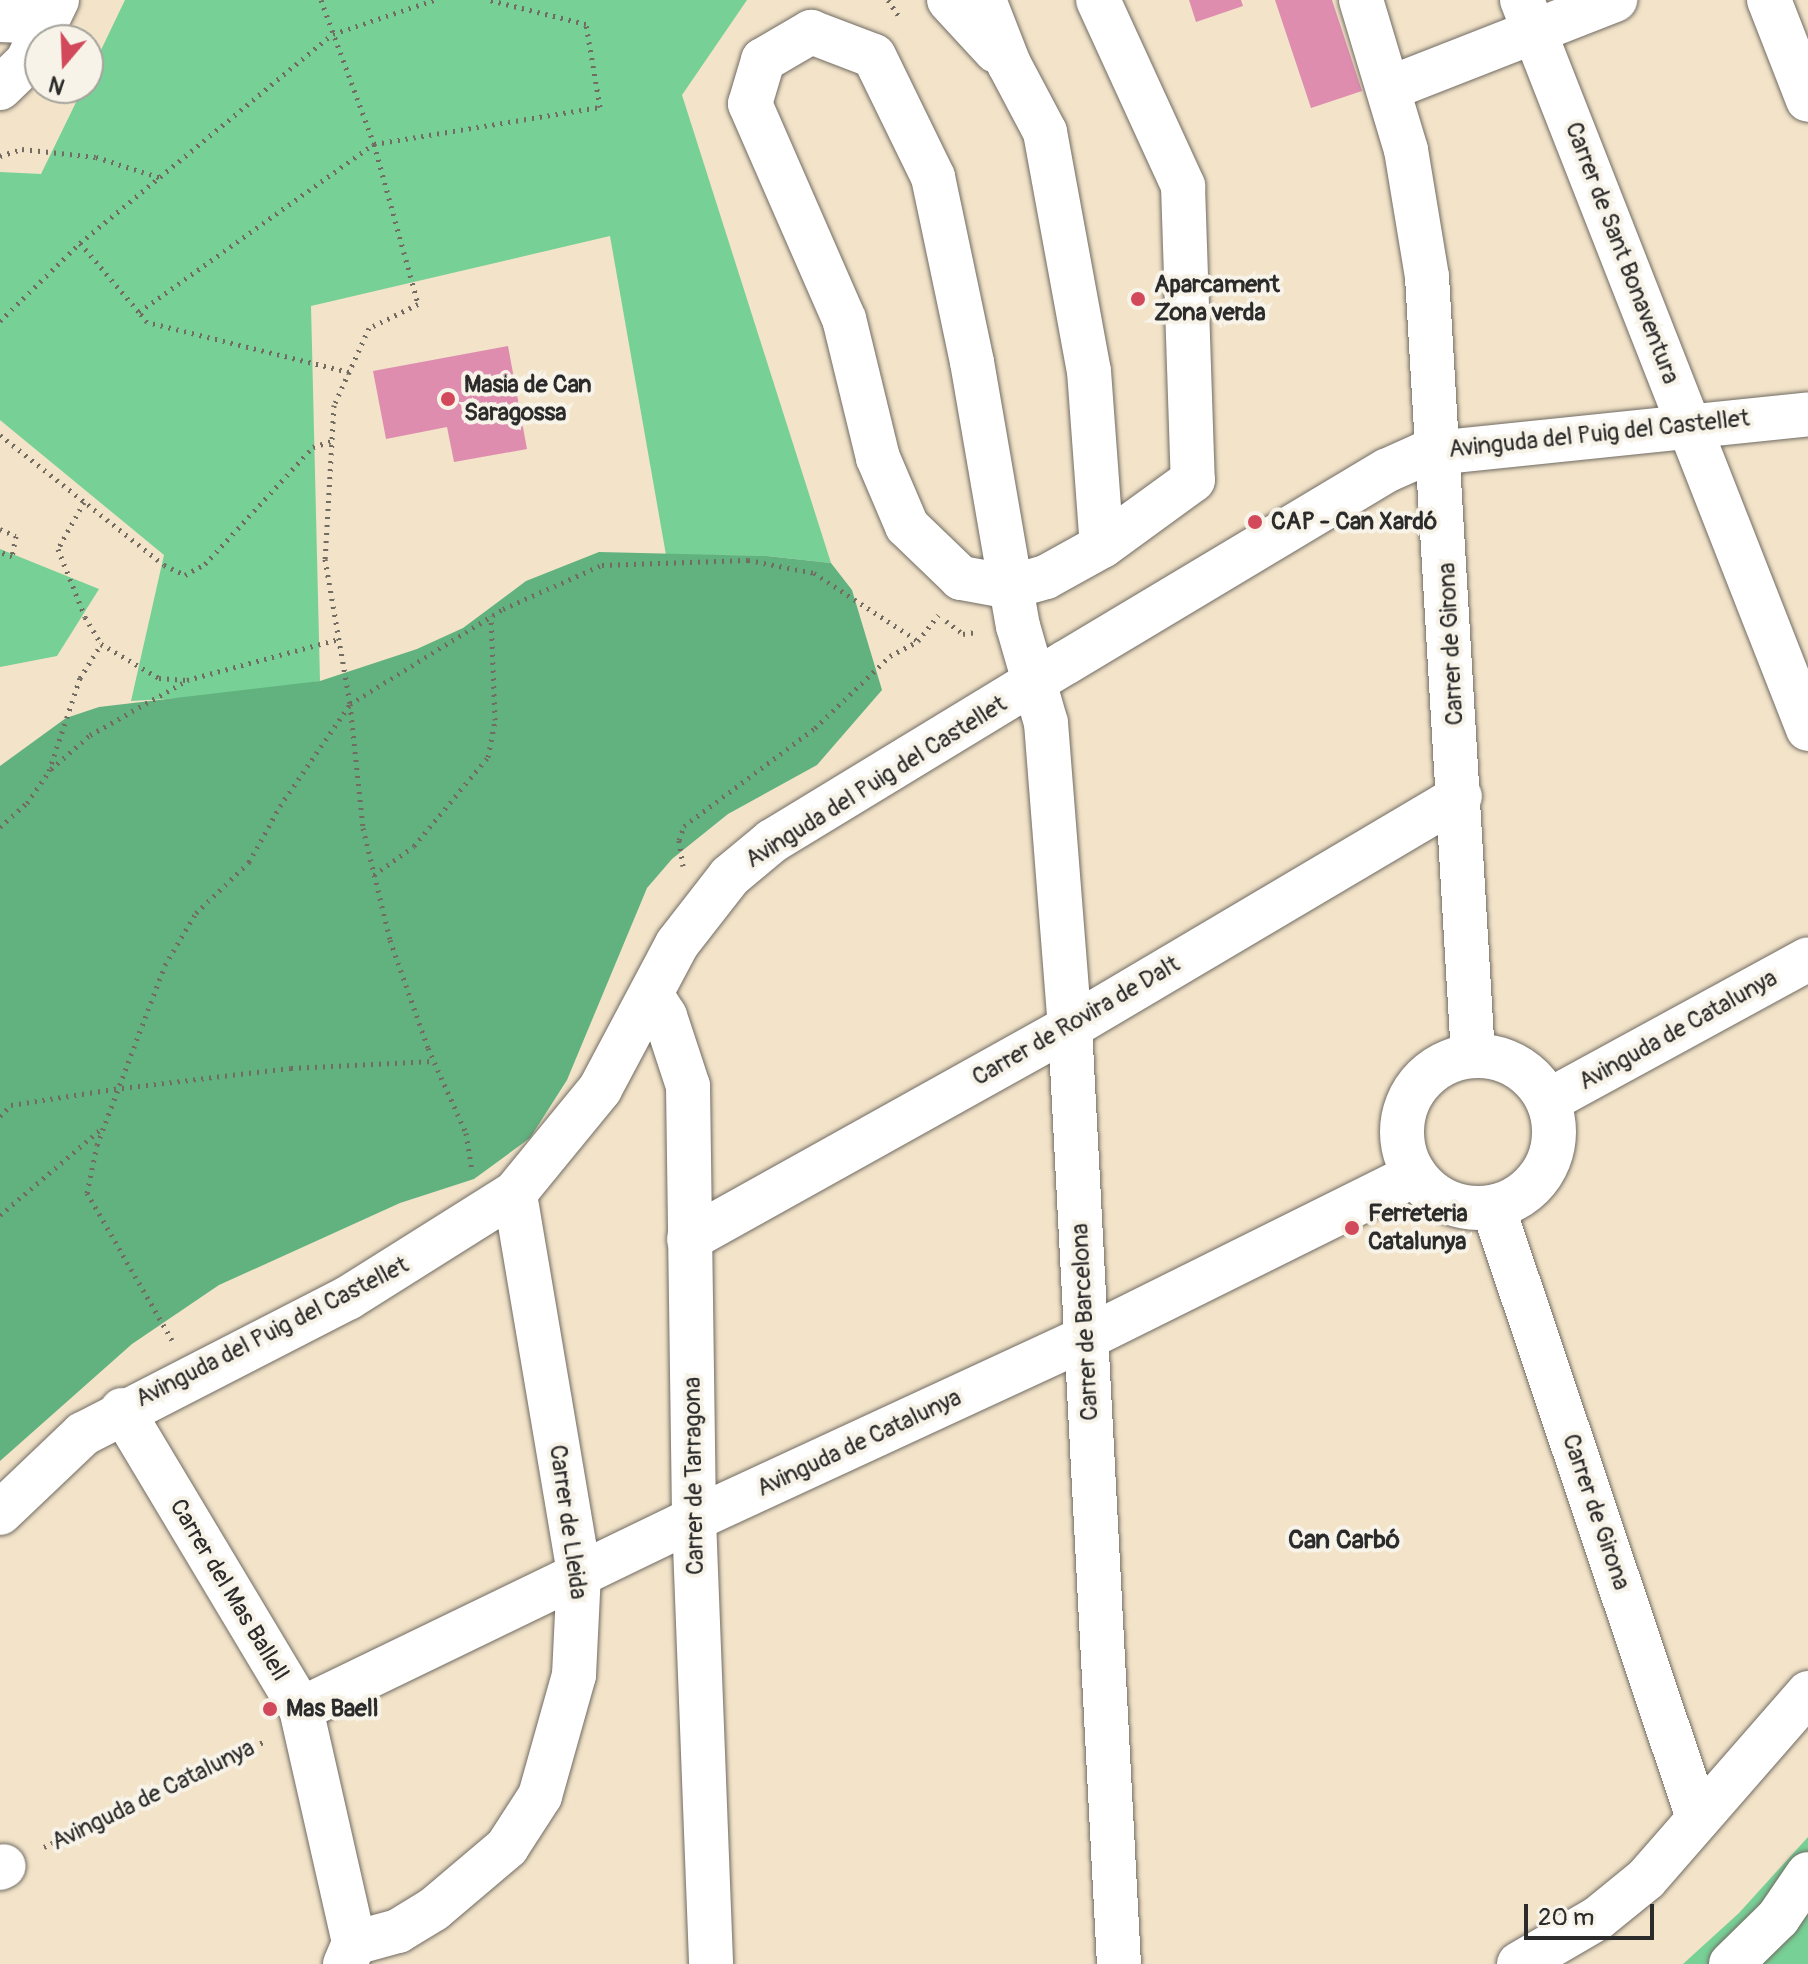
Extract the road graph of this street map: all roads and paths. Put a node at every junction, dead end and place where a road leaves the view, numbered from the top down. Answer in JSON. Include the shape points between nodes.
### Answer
{"nodes":[{"id":1,"x":321,"y":0,"type":"edge"},
{"id":2,"x":434,"y":0,"type":"edge"},
{"id":3,"x":490,"y":0,"type":"edge"},
{"id":4,"x":949,"y":0,"type":"edge"},
{"id":5,"x":984,"y":0,"type":"edge"},
{"id":6,"x":1098,"y":0,"type":"edge"},
{"id":7,"x":1361,"y":0,"type":"edge"},
{"id":8,"x":1615,"y":0,"type":"edge"},
{"id":9,"x":1769,"y":0,"type":"edge"},
{"id":10,"x":51,"y":11,"type":"edge"},
{"id":11,"x":1529,"y":16,"type":"edge"},
{"id":12,"x":0,"y":20,"type":"edge"},
{"id":13,"x":333,"y":34,"type":"junction"},
{"id":14,"x":1009,"y":64,"type":"junction"},
{"id":15,"x":0,"y":88,"type":"edge"},
{"id":16,"x":1390,"y":88,"type":"junction"},
{"id":17,"x":1808,"y":100,"type":"edge"},
{"id":18,"x":374,"y":144,"type":"junction"},
{"id":19,"x":0,"y":156,"type":"edge"},
{"id":20,"x":161,"y":178,"type":"junction"},
{"id":21,"x":80,"y":243,"type":"junction"},
{"id":22,"x":139,"y":312,"type":"junction"},
{"id":23,"x":0,"y":321,"type":"edge"},
{"id":24,"x":349,"y":372,"type":"junction"},
{"id":25,"x":1808,"y":414,"type":"edge"},
{"id":26,"x":1690,"y":425,"type":"junction"},
{"id":27,"x":0,"y":435,"type":"edge"},
{"id":28,"x":331,"y":441,"type":"junction"},
{"id":29,"x":1440,"y":449,"type":"junction"},
{"id":30,"x":84,"y":502,"type":"junction"},
{"id":31,"x":0,"y":529,"type":"edge"},
{"id":32,"x":1102,"y":546,"type":"junction"},
{"id":33,"x":0,"y":552,"type":"edge"},
{"id":34,"x":1011,"y":587,"type":"junction"},
{"id":35,"x":491,"y":616,"type":"junction"},
{"id":36,"x":963,"y":634,"type":"dead end"},
{"id":37,"x":339,"y":639,"type":"junction"},
{"id":38,"x":918,"y":641,"type":"junction"},
{"id":39,"x":101,"y":644,"type":"junction"},
{"id":40,"x":187,"y":680,"type":"junction"},
{"id":41,"x":1035,"y":682,"type":"junction"},
{"id":42,"x":350,"y":704,"type":"junction"},
{"id":43,"x":1808,"y":729,"type":"edge"},
{"id":44,"x":49,"y":771,"type":"junction"},
{"id":45,"x":1460,"y":796,"type":"junction"},
{"id":46,"x":0,"y":827,"type":"edge"},
{"id":47,"x":374,"y":875,"type":"junction"},
{"id":48,"x":715,"y":891,"type":"junction"},
{"id":49,"x":1808,"y":959,"type":"edge"},
{"id":50,"x":652,"y":996,"type":"junction"},
{"id":51,"x":1070,"y":1027,"type":"junction"},
{"id":52,"x":1473,"y":1056,"type":"junction"},
{"id":53,"x":434,"y":1061,"type":"junction"},
{"id":54,"x":114,"y":1089,"type":"junction"},
{"id":55,"x":1548,"y":1101,"type":"junction"},
{"id":56,"x":0,"y":1116,"type":"edge"},
{"id":57,"x":102,"y":1128,"type":"junction"},
{"id":58,"x":1415,"y":1175,"type":"junction"},
{"id":59,"x":497,"y":1204,"type":"junction"},
{"id":60,"x":1493,"y":1207,"type":"junction"},
{"id":61,"x":0,"y":1215,"type":"edge"},
{"id":62,"x":689,"y":1239,"type":"junction"},
{"id":63,"x":1086,"y":1338,"type":"junction"},
{"id":64,"x":193,"y":1374,"type":"junction"},
{"id":65,"x":122,"y":1410,"type":"junction"},
{"id":66,"x":0,"y":1513,"type":"edge"},
{"id":67,"x":694,"y":1519,"type":"junction"},
{"id":68,"x":579,"y":1573,"type":"junction"},
{"id":69,"x":1808,"y":1693,"type":"edge"},
{"id":70,"x":304,"y":1715,"type":"junction"},
{"id":71,"x":1698,"y":1818,"type":"junction"},
{"id":72,"x":2,"y":1867,"type":"edge"},
{"id":73,"x":1808,"y":1874,"type":"edge"},
{"id":74,"x":349,"y":1954,"type":"edge"},
{"id":75,"x":711,"y":1964,"type":"edge"},
{"id":76,"x":1119,"y":1964,"type":"edge"},
{"id":77,"x":1519,"y":1964,"type":"edge"},
{"id":78,"x":1731,"y":1964,"type":"edge"}],
"edges":[{"from":1,"to":13,"type":"path"},
{"from":2,"to":13,"type":"path"},
{"from":3,"to":18,"type":"path","via":[[586,24],[600,107]]},
{"from":4,"to":14,"type":"street"},
{"from":5,"to":14,"type":"street"},
{"from":6,"to":32,"type":"street","via":[[1183,186],[1193,480]]},
{"from":7,"to":16,"type":"street","name":"Carrer de Girona"},
{"from":8,"to":11,"type":"street"},
{"from":9,"to":17,"type":"street"},
{"from":10,"to":12,"type":"street"},
{"from":10,"to":15,"type":"street","via":[[27,62]]},
{"from":11,"to":16,"type":"street"},
{"from":11,"to":26,"type":"street","name":"Carrer de Sant Bonaventura"},
{"from":13,"to":18,"type":"path"},
{"from":13,"to":20,"type":"path"},
{"from":14,"to":32,"type":"street","via":[[1045,132],[1089,371]]},
{"from":16,"to":29,"type":"street","name":"Carrer de Girona","via":[[1418,211]]},
{"from":18,"to":22,"type":"path"},
{"from":18,"to":24,"type":"path","via":[[418,304],[369,328]]},
{"from":19,"to":20,"type":"path","via":[[22,149],[96,157]]},
{"from":20,"to":21,"type":"path"},
{"from":21,"to":22,"type":"path"},
{"from":21,"to":23,"type":"path"},
{"from":22,"to":24,"type":"path","via":[[147,322]]},
{"from":24,"to":28,"type":"path","via":[[334,405]]},
{"from":25,"to":26,"type":"street","name":"Avinguda del Puig del Castellet"},
{"from":26,"to":29,"type":"street","name":"Avinguda del Puig del Castellet"},
{"from":26,"to":43,"type":"street","name":"Carrer de Sant Bonaventura"},
{"from":27,"to":30,"type":"path"},
{"from":28,"to":30,"type":"path","via":[[313,447],[205,564],[185,575],[164,565]]},
{"from":28,"to":37,"type":"path","via":[[325,559]]},
{"from":29,"to":41,"type":"street","name":"Avinguda del Puig del Castellet","via":[[1388,470]]},
{"from":29,"to":45,"type":"street","name":"Carrer de Girona"},
{"from":30,"to":39,"type":"path","via":[[58,549]]},
{"from":31,"to":33,"type":"path","via":[[16,536],[12,556]]},
{"from":32,"to":34,"type":"street","via":[[1046,577]]},
{"from":34,"to":34,"type":"street","name":"Carrer de Barcelona","via":[[961,578],[907,526],[878,458],[844,319],[750,104],[763,60],[811,32],[874,56],[933,177]]},
{"from":34,"to":41,"type":"street","name":"Carrer de Barcelona"},
{"from":35,"to":38,"type":"path","via":[[602,565],[748,560],[814,573]]},
{"from":35,"to":42,"type":"path"},
{"from":35,"to":47,"type":"path","via":[[495,720],[488,757],[414,846]]},
{"from":36,"to":38,"type":"path","via":[[938,615]]},
{"from":37,"to":40,"type":"path"},
{"from":37,"to":42,"type":"path"},
{"from":38,"to":48,"type":"path","via":[[890,656],[762,771],[684,826],[680,864]]},
{"from":39,"to":40,"type":"path","via":[[159,678]]},
{"from":39,"to":44,"type":"path","via":[[80,678]]},
{"from":40,"to":44,"type":"path","via":[[90,735]]},
{"from":41,"to":48,"type":"street","name":"Avinguda del Puig del Castellet","via":[[772,841]]},
{"from":41,"to":51,"type":"street","name":"Carrer de Barcelona","via":[[1046,723]]},
{"from":42,"to":47,"type":"path","via":[[363,828]]},
{"from":42,"to":54,"type":"path","via":[[280,806],[249,862],[196,913],[165,965]]},
{"from":44,"to":46,"type":"path","via":[[27,803]]},
{"from":45,"to":51,"type":"street","name":"Carrer de Rovira de Dalt"},
{"from":45,"to":52,"type":"street","name":"Carrer de Girona"},
{"from":47,"to":53,"type":"path","via":[[390,940]]},
{"from":48,"to":50,"type":"street","name":"Avinguda del Puig del Castellet","via":[[677,944]]},
{"from":49,"to":55,"type":"street","name":"Avinguda de Catalunya"},
{"from":50,"to":59,"type":"street","name":"Avinguda del Puig del Castellet","via":[[600,1089]]},
{"from":50,"to":62,"type":"street","name":"Carrer de Tarragona","via":[[665,1016],[688,1086]]},
{"from":51,"to":62,"type":"street","name":"Carrer de Rovira de Dalt"},
{"from":51,"to":63,"type":"street","name":"Carrer de Barcelona"},
{"from":52,"to":55,"type":"street","via":[[1511,1063]]},
{"from":52,"to":58,"type":"street","via":[[1434,1070],[1405,1109],[1402,1136]]},
{"from":53,"to":54,"type":"path","via":[[291,1068]]},
{"from":53,"to":59,"type":"path"},
{"from":54,"to":56,"type":"path","via":[[11,1105]]},
{"from":54,"to":57,"type":"path"},
{"from":55,"to":60,"type":"street","via":[[1553,1143],[1545,1169],[1518,1197]]},
{"from":57,"to":61,"type":"path"},
{"from":57,"to":64,"type":"path","via":[[87,1193]]},
{"from":58,"to":60,"type":"street","via":[[1451,1204]]},
{"from":58,"to":63,"type":"street","name":"Avinguda de Catalunya"},
{"from":59,"to":64,"type":"street","name":"Avinguda del Puig del Castellet","via":[[348,1298]]},
{"from":59,"to":68,"type":"street","name":"Carrer de Lleida"},
{"from":60,"to":71,"type":"street","name":"Carrer de Girona"},
{"from":62,"to":67,"type":"street","name":"Carrer de Tarragona"},
{"from":63,"to":67,"type":"street","name":"Avinguda de Catalunya"},
{"from":63,"to":76,"type":"street","name":"Carrer de Barcelona"},
{"from":64,"to":65,"type":"street","name":"Avinguda del Puig del Castellet"},
{"from":65,"to":66,"type":"street","name":"Avinguda del Puig del Castellet","via":[[83,1434]]},
{"from":65,"to":70,"type":"street","name":"Carrer del Mas Ballell"},
{"from":67,"to":68,"type":"street","name":"Avinguda de Catalunya"},
{"from":67,"to":75,"type":"street","name":"Carrer de Tarragona"},
{"from":68,"to":70,"type":"street","name":"Avinguda de Catalunya"},
{"from":68,"to":74,"type":"street","name":"Carrer de Lleida","via":[[574,1675],[540,1796],[525,1823],[480,1874],[434,1909]]},
{"from":69,"to":71,"type":"street"},
{"from":70,"to":72,"type":"path","name":"Avinguda de Catalunya"},
{"from":70,"to":74,"type":"street","name":"Carrer del Mas Ballell"},
{"from":71,"to":77,"type":"street","via":[[1646,1879],[1598,1918]]},
{"from":73,"to":78,"type":"street","via":[[1778,1918]]}]}
